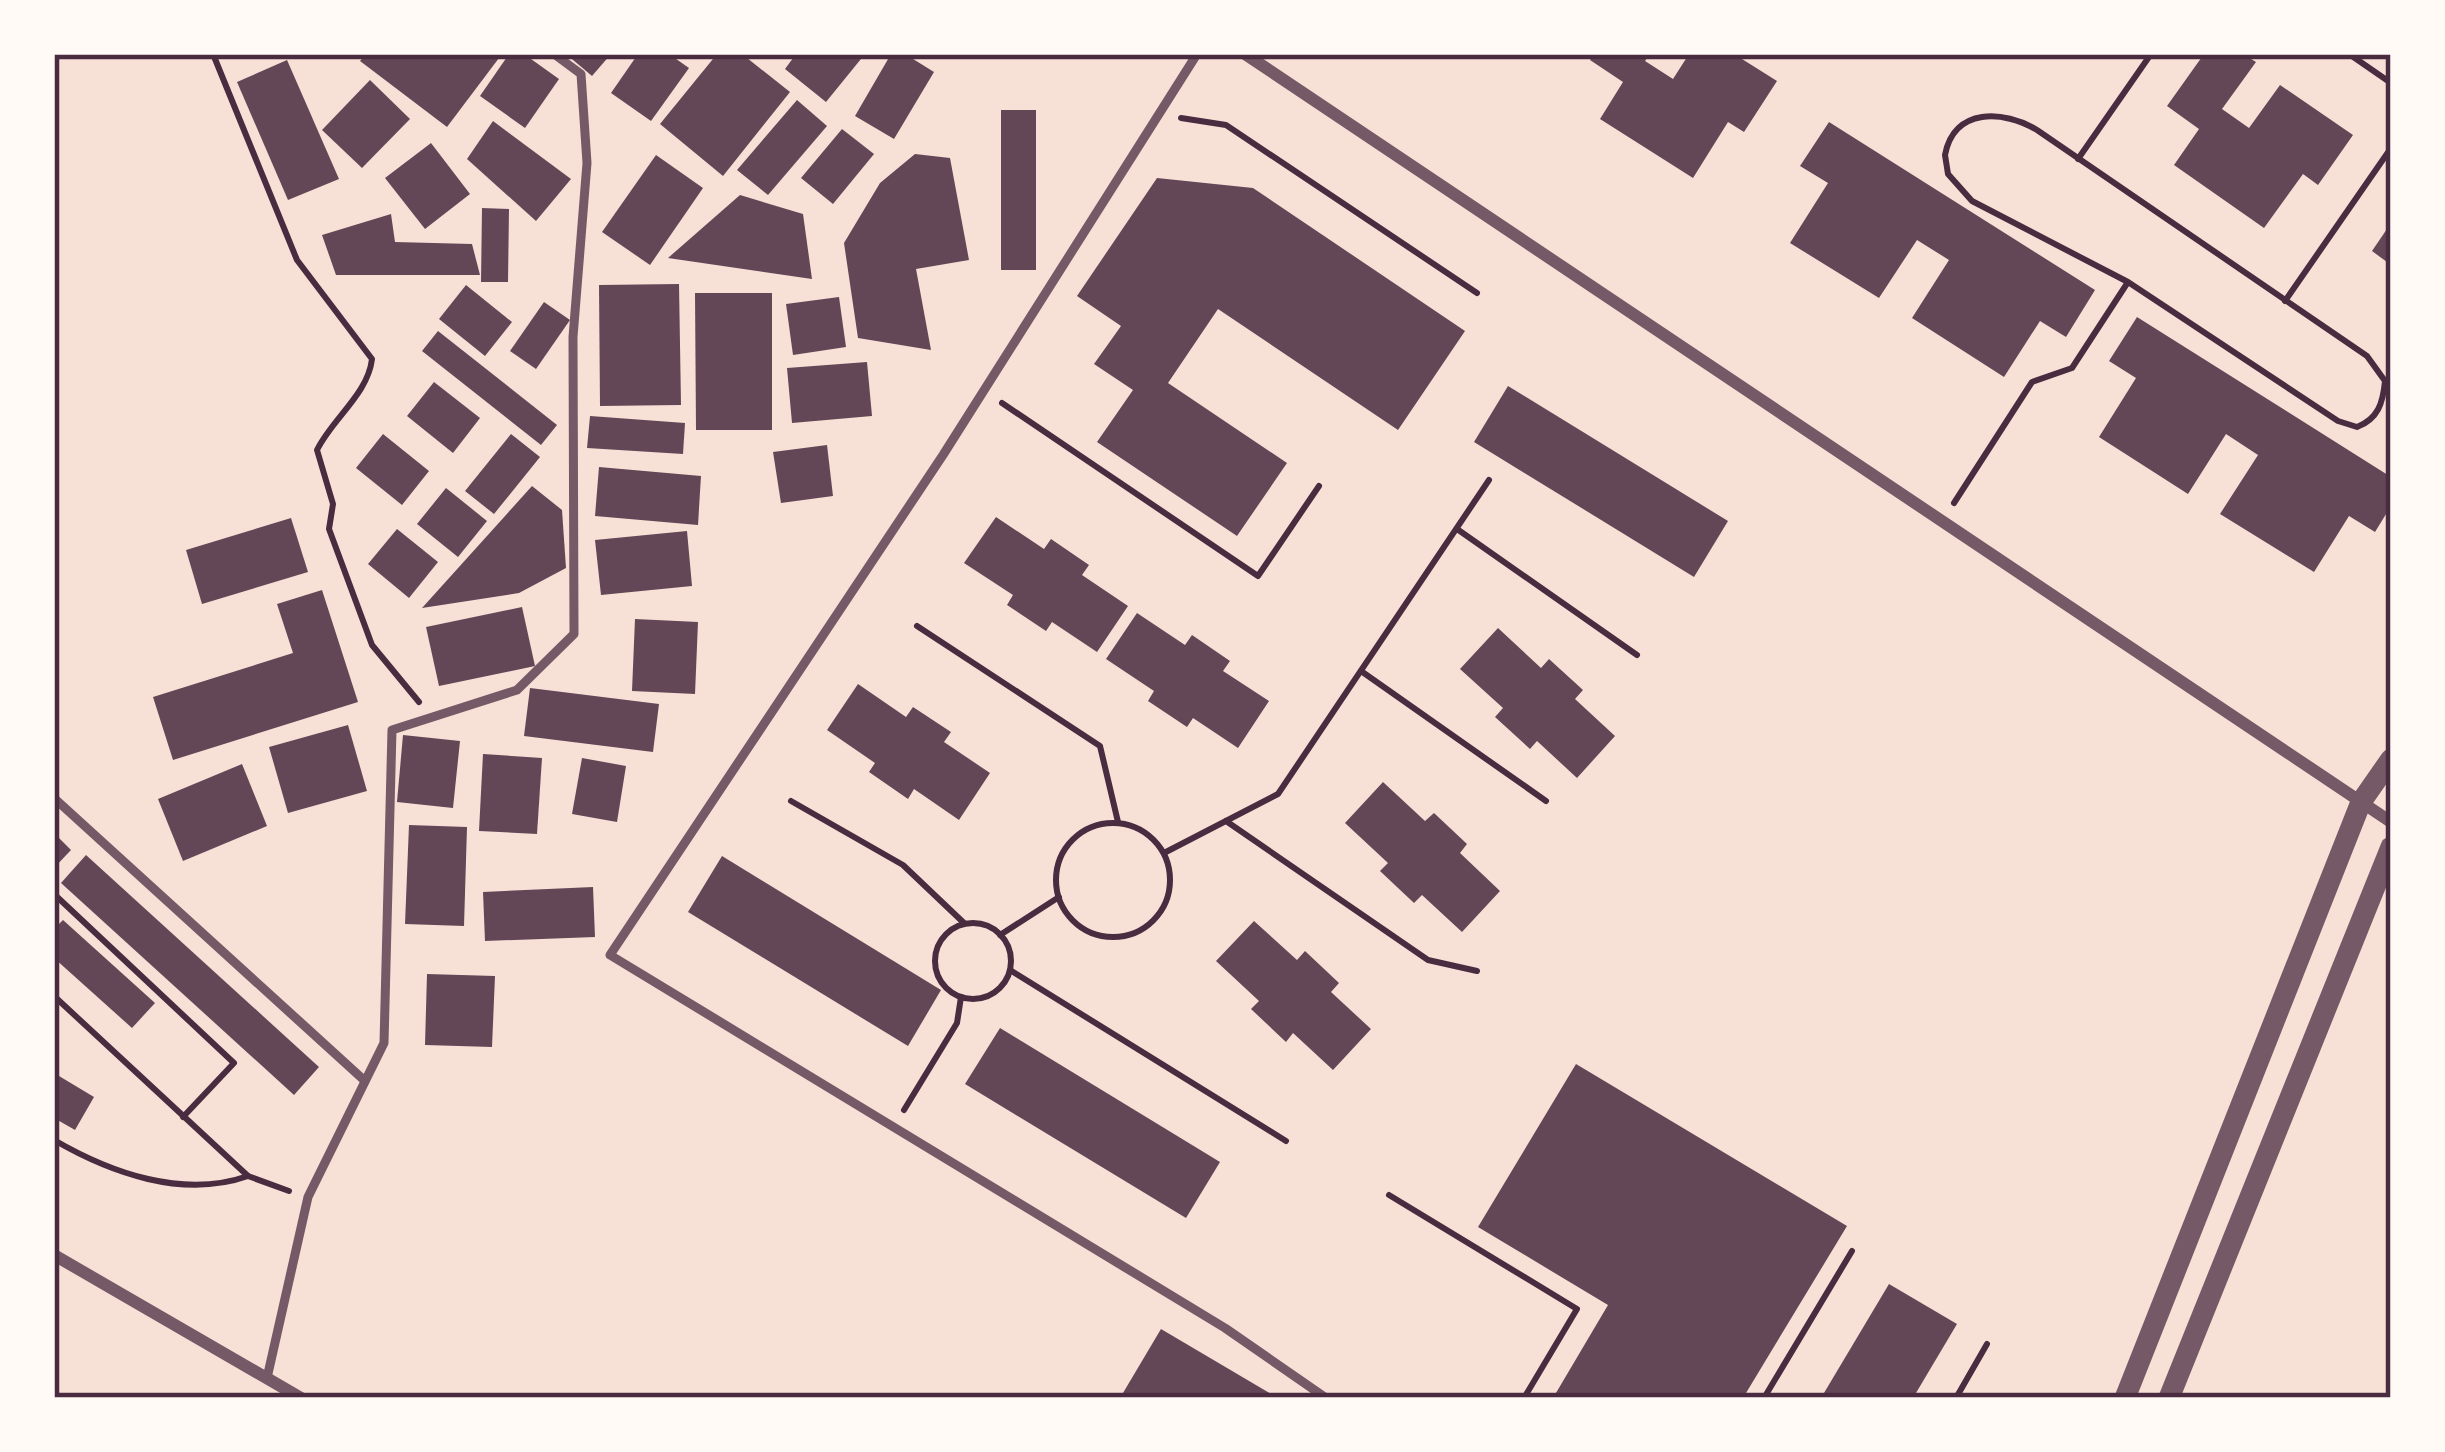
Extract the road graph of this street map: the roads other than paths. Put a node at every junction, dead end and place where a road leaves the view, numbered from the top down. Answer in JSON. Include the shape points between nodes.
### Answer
{"nodes":[{"id":1,"x":554,"y":54,"type":"edge"},
{"id":2,"x":1197,"y":54,"type":"edge"},
{"id":3,"x":1245,"y":54,"type":"edge"},
{"id":4,"x":2391,"y":759,"type":"edge"},
{"id":5,"x":54,"y":798,"type":"edge"},
{"id":6,"x":2362,"y":802,"type":"junction"},
{"id":7,"x":2391,"y":822,"type":"edge"},
{"id":8,"x":2391,"y":847,"type":"edge"},
{"id":9,"x":365,"y":1081,"type":"junction"},
{"id":10,"x":54,"y":1255,"type":"edge"},
{"id":11,"x":267,"y":1378,"type":"junction"},
{"id":12,"x":302,"y":1398,"type":"edge"},
{"id":13,"x":1326,"y":1398,"type":"edge"},
{"id":14,"x":2125,"y":1398,"type":"edge"},
{"id":15,"x":2169,"y":1398,"type":"edge"}],
"edges":[{"from":1,"to":9,"type":"lane","via":[[581,74],[586,163],[573,337],[574,634],[517,690],[392,730],[384,1043]]},
{"from":2,"to":13,"type":"lane","via":[[610,956],[1225,1328]]},
{"from":3,"to":6,"type":"street"},
{"from":4,"to":6,"type":"street"},
{"from":5,"to":9,"type":"lane"},
{"from":6,"to":7,"type":"street"},
{"from":6,"to":14,"type":"street"},
{"from":8,"to":15,"type":"street"},
{"from":9,"to":11,"type":"lane","via":[[308,1197]]},
{"from":10,"to":11,"type":"street"},
{"from":11,"to":12,"type":"street"}]}
